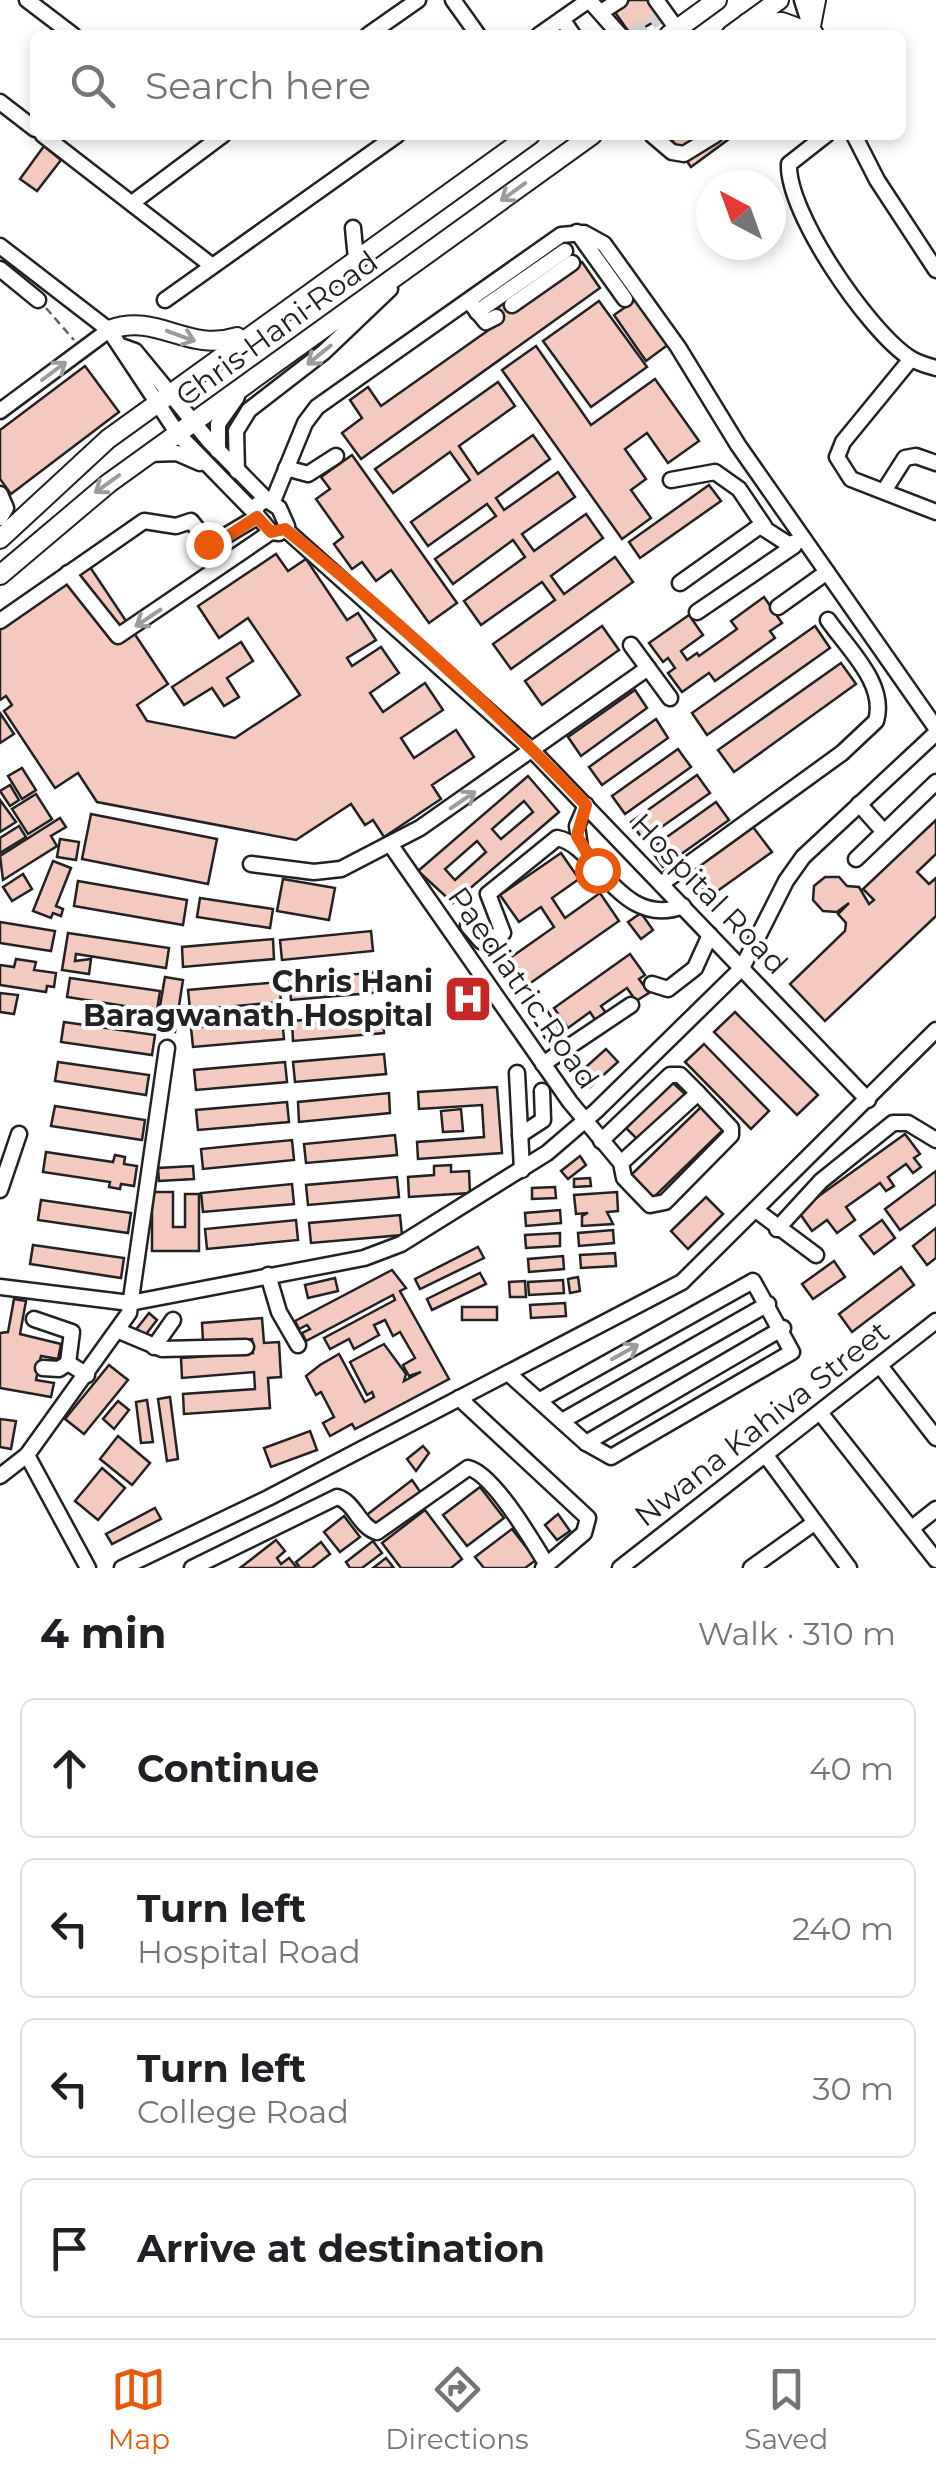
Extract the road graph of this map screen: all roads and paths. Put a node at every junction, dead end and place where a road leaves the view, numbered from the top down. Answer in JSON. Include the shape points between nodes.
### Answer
{"nodes":[{"id":1,"x":27,"y":0,"type":"edge"},
{"id":2,"x":418,"y":0,"type":"edge"},
{"id":3,"x":453,"y":0,"type":"edge"},
{"id":4,"x":589,"y":0,"type":"edge"},
{"id":5,"x":620,"y":0,"type":"edge"},
{"id":6,"x":717,"y":0,"type":"edge"},
{"id":7,"x":779,"y":0,"type":"edge"},
{"id":8,"x":804,"y":2,"type":"edge"},
{"id":9,"x":661,"y":6,"type":"edge"},
{"id":10,"x":601,"y":12,"type":"junction"},
{"id":11,"x":562,"y":19,"type":"junction"},
{"id":12,"x":739,"y":29,"type":"edge"},
{"id":13,"x":66,"y":30,"type":"edge"},
{"id":14,"x":375,"y":30,"type":"edge"},
{"id":15,"x":474,"y":30,"type":"edge"},
{"id":16,"x":547,"y":30,"type":"edge"},
{"id":17,"x":570,"y":30,"type":"edge"},
{"id":18,"x":616,"y":30,"type":"edge"},
{"id":19,"x":672,"y":30,"type":"edge"},
{"id":20,"x":676,"y":30,"type":"tunnel mouth"},
{"id":21,"x":807,"y":30,"type":"edge"},
{"id":22,"x":812,"y":30,"type":"edge"},
{"id":23,"x":0,"y":102,"type":"edge"},
{"id":24,"x":30,"y":124,"type":"edge"},
{"id":25,"x":49,"y":140,"type":"edge"},
{"id":26,"x":209,"y":140,"type":"edge"},
{"id":27,"x":390,"y":140,"type":"edge"},
{"id":28,"x":523,"y":140,"type":"edge"},
{"id":29,"x":585,"y":140,"type":"edge"},
{"id":30,"x":657,"y":140,"type":"edge"},
{"id":31,"x":707,"y":140,"type":"edge"},
{"id":32,"x":820,"y":140,"type":"edge"},
{"id":33,"x":856,"y":140,"type":"edge"},
{"id":34,"x":132,"y":204,"type":"junction"},
{"id":35,"x":353,"y":228,"type":"dead end"},
{"id":36,"x":577,"y":232,"type":"junction"},
{"id":37,"x":0,"y":246,"type":"edge"},
{"id":38,"x":356,"y":260,"type":"junction"},
{"id":39,"x":212,"y":264,"type":"junction"},
{"id":40,"x":415,"y":264,"type":"junction"},
{"id":41,"x":0,"y":269,"type":"edge"},
{"id":42,"x":936,"y":270,"type":"edge"},
{"id":43,"x":38,"y":300,"type":"dead end"},
{"id":44,"x":165,"y":300,"type":"dead end"},
{"id":45,"x":626,"y":300,"type":"dead end"},
{"id":46,"x":512,"y":305,"type":"dead end"},
{"id":47,"x":473,"y":306,"type":"junction"},
{"id":48,"x":496,"y":316,"type":"dead end"},
{"id":49,"x":108,"y":330,"type":"junction"},
{"id":50,"x":254,"y":332,"type":"junction"},
{"id":51,"x":911,"y":360,"type":"junction"},
{"id":52,"x":936,"y":368,"type":"edge"},
{"id":53,"x":250,"y":382,"type":"junction"},
{"id":54,"x":163,"y":399,"type":"junction"},
{"id":55,"x":0,"y":411,"type":"edge"},
{"id":56,"x":185,"y":428,"type":"junction"},
{"id":57,"x":218,"y":452,"type":"junction"},
{"id":58,"x":149,"y":454,"type":"junction"},
{"id":59,"x":336,"y":456,"type":"dead end"},
{"id":60,"x":936,"y":463,"type":"edge"},
{"id":61,"x":210,"y":468,"type":"junction"},
{"id":62,"x":286,"y":468,"type":"junction"},
{"id":63,"x":237,"y":471,"type":"junction"},
{"id":64,"x":671,"y":480,"type":"dead end"},
{"id":65,"x":884,"y":492,"type":"junction"},
{"id":66,"x":0,"y":494,"type":"edge"},
{"id":67,"x":270,"y":501,"type":"junction"},
{"id":68,"x":936,"y":512,"type":"edge"},
{"id":69,"x":256,"y":515,"type":"junction"},
{"id":70,"x":0,"y":518,"type":"edge"},
{"id":71,"x":764,"y":526,"type":"junction"},
{"id":72,"x":278,"y":530,"type":"junction"},
{"id":73,"x":0,"y":539,"type":"edge"},
{"id":74,"x":799,"y":543,"type":"junction"},
{"id":75,"x":827,"y":572,"type":"junction"},
{"id":76,"x":68,"y":573,"type":"junction"},
{"id":77,"x":0,"y":575,"type":"edge"},
{"id":78,"x":680,"y":583,"type":"dead end"},
{"id":79,"x":778,"y":607,"type":"dead end"},
{"id":80,"x":697,"y":612,"type":"dead end"},
{"id":81,"x":828,"y":620,"type":"dead end"},
{"id":82,"x":0,"y":621,"type":"edge"},
{"id":83,"x":632,"y":645,"type":"dead end"},
{"id":84,"x":648,"y":668,"type":"junction"},
{"id":85,"x":670,"y":698,"type":"dead end"},
{"id":86,"x":936,"y":730,"type":"edge"},
{"id":87,"x":532,"y":750,"type":"junction"},
{"id":88,"x":936,"y":782,"type":"edge"},
{"id":89,"x":859,"y":804,"type":"junction"},
{"id":90,"x":586,"y":805,"type":"junction"},
{"id":91,"x":884,"y":832,"type":"junction"},
{"id":92,"x":390,"y":844,"type":"junction"},
{"id":93,"x":580,"y":848,"type":"junction"},
{"id":94,"x":856,"y":859,"type":"dead end"},
{"id":95,"x":252,"y":864,"type":"dead end"},
{"id":96,"x":662,"y":884,"type":"junction"},
{"id":97,"x":682,"y":906,"type":"junction"},
{"id":98,"x":468,"y":926,"type":"dead end"},
{"id":99,"x":710,"y":935,"type":"junction"},
{"id":100,"x":742,"y":968,"type":"junction"},
{"id":101,"x":652,"y":984,"type":"dead end"},
{"id":102,"x":632,"y":1005,"type":"dead end"},
{"id":103,"x":537,"y":1010,"type":"dead end"},
{"id":104,"x":936,"y":1030,"type":"edge"},
{"id":105,"x":167,"y":1048,"type":"dead end"},
{"id":106,"x":563,"y":1051,"type":"junction"},
{"id":107,"x":543,"y":1064,"type":"junction"},
{"id":108,"x":517,"y":1072,"type":"dead end"},
{"id":109,"x":542,"y":1091,"type":"dead end"},
{"id":110,"x":698,"y":1093,"type":"junction"},
{"id":111,"x":868,"y":1100,"type":"junction"},
{"id":112,"x":584,"y":1122,"type":"junction"},
{"id":113,"x":19,"y":1134,"type":"dead end"},
{"id":114,"x":520,"y":1135,"type":"junction"},
{"id":115,"x":936,"y":1140,"type":"edge"},
{"id":116,"x":601,"y":1141,"type":"junction"},
{"id":117,"x":621,"y":1163,"type":"junction"},
{"id":118,"x":522,"y":1170,"type":"junction"},
{"id":119,"x":788,"y":1180,"type":"junction"},
{"id":120,"x":0,"y":1190,"type":"edge"},
{"id":121,"x":805,"y":1198,"type":"junction"},
{"id":122,"x":757,"y":1212,"type":"junction"},
{"id":123,"x":777,"y":1229,"type":"junction"},
{"id":124,"x":816,"y":1255,"type":"dead end"},
{"id":125,"x":268,"y":1276,"type":"junction"},
{"id":126,"x":0,"y":1288,"type":"edge"},
{"id":127,"x":130,"y":1303,"type":"junction"},
{"id":128,"x":768,"y":1304,"type":"junction"},
{"id":129,"x":34,"y":1320,"type":"dead end"},
{"id":130,"x":173,"y":1320,"type":"dead end"},
{"id":131,"x":936,"y":1322,"type":"edge"},
{"id":132,"x":783,"y":1328,"type":"junction"},
{"id":133,"x":119,"y":1331,"type":"junction"},
{"id":134,"x":930,"y":1338,"type":"edge"},
{"id":135,"x":298,"y":1345,"type":"dead end"},
{"id":136,"x":246,"y":1346,"type":"dead end"},
{"id":137,"x":154,"y":1347,"type":"junction"},
{"id":138,"x":68,"y":1363,"type":"junction"},
{"id":139,"x":880,"y":1367,"type":"junction"},
{"id":140,"x":43,"y":1368,"type":"dead end"},
{"id":141,"x":508,"y":1373,"type":"junction"},
{"id":142,"x":87,"y":1375,"type":"junction"},
{"id":143,"x":459,"y":1398,"type":"junction"},
{"id":144,"x":540,"y":1400,"type":"junction"},
{"id":145,"x":822,"y":1415,"type":"junction"},
{"id":146,"x":562,"y":1421,"type":"junction"},
{"id":147,"x":936,"y":1438,"type":"edge"},
{"id":148,"x":586,"y":1443,"type":"junction"},
{"id":149,"x":27,"y":1455,"type":"junction"},
{"id":150,"x":766,"y":1457,"type":"junction"},
{"id":151,"x":0,"y":1476,"type":"edge"},
{"id":152,"x":936,"y":1509,"type":"edge"},
{"id":153,"x":814,"y":1523,"type":"junction"},
{"id":154,"x":912,"y":1528,"type":"junction"},
{"id":155,"x":936,"y":1560,"type":"edge"},
{"id":156,"x":545,"y":1566,"type":"edge"},
{"id":157,"x":88,"y":1568,"type":"edge"},
{"id":158,"x":122,"y":1568,"type":"edge"},
{"id":159,"x":192,"y":1568,"type":"edge"},
{"id":160,"x":620,"y":1568,"type":"edge"},
{"id":161,"x":751,"y":1568,"type":"edge"},
{"id":162,"x":849,"y":1568,"type":"edge"}],
"edges":[{"from":1,"to":13,"type":"street"},
{"from":2,"to":14,"type":"street"},
{"from":3,"to":15,"type":"street"},
{"from":4,"to":10,"type":"street"},
{"from":4,"to":11,"type":"street"},
{"from":5,"to":10,"type":"street"},
{"from":6,"to":20,"type":"main road"},
{"from":7,"to":12,"type":"main road"},
{"from":8,"to":22,"type":"main road"},
{"from":9,"to":19,"type":"street"},
{"from":10,"to":18,"type":"street"},
{"from":11,"to":16,"type":"street"},
{"from":11,"to":17,"type":"street"},
{"from":12,"to":21,"type":"main road","via":[[782,22]]},
{"from":23,"to":24,"type":"street"},
{"from":25,"to":34,"type":"street"},
{"from":26,"to":34,"type":"street"},
{"from":27,"to":39,"type":"street"},
{"from":28,"to":38,"type":"main road","name":"Chris Hani Road"},
{"from":29,"to":40,"type":"main road","name":"Chris Hani Road","one_way":true},
{"from":30,"to":31,"type":"street","via":[[684,154]]},
{"from":32,"to":51,"type":"street","via":[[789,164],[795,195],[838,275]]},
{"from":33,"to":42,"type":"street"},
{"from":34,"to":39,"type":"street"},
{"from":35,"to":38,"type":"street"},
{"from":36,"to":45,"type":"street"},
{"from":36,"to":47,"type":"street","via":[[562,235]]},
{"from":36,"to":74,"type":"street","via":[[604,244]]},
{"from":37,"to":49,"type":"street"},
{"from":38,"to":50,"type":"main road","name":"Chris Hani Road"},
{"from":39,"to":44,"type":"street"},
{"from":40,"to":53,"type":"main road","name":"Chris Hani Road"},
{"from":40,"to":63,"type":"street","one_way":true,"via":[[334,343],[249,410],[236,431]]},
{"from":41,"to":43,"type":"street"},
{"from":46,"to":47,"type":"street","via":[[568,257]]},
{"from":47,"to":48,"type":"street","via":[[486,322]]},
{"from":47,"to":62,"type":"street","via":[[317,407]]},
{"from":49,"to":50,"type":"main road","one_way":true,"via":[[141,324],[210,344]]},
{"from":49,"to":54,"type":"street","via":[[124,360]]},
{"from":55,"to":49,"type":"street","one_way":true},
{"from":50,"to":54,"type":"main road","name":"Chris Hani Road"},
{"from":51,"to":52,"type":"street"},
{"from":51,"to":65,"type":"street","via":[[838,452],[848,476]]},
{"from":53,"to":56,"type":"main road","name":"Chris Hani Road"},
{"from":53,"to":57,"type":"street","via":[[222,416]]},
{"from":54,"to":56,"type":"street"},
{"from":54,"to":73,"type":"main road","name":"Chris Hani Road","via":[[108,439]]},
{"from":56,"to":57,"type":"street"},
{"from":56,"to":58,"type":"main road","name":"Chris Hani Road"},
{"from":56,"to":61,"type":"street","name":"Hospital Road"},
{"from":57,"to":63,"type":"street"},
{"from":58,"to":61,"type":"street","via":[[177,454]]},
{"from":58,"to":77,"type":"main road","name":"Chris Hani Road","one_way":true},
{"from":59,"to":62,"type":"street","via":[[308,474]]},
{"from":60,"to":65,"type":"street","via":[[905,458]]},
{"from":61,"to":69,"type":"street","name":"Hospital Road"},
{"from":62,"to":67,"type":"street"},
{"from":63,"to":67,"type":"street"},
{"from":64,"to":71,"type":"street","via":[[715,472],[739,488]]},
{"from":65,"to":68,"type":"street"},
{"from":66,"to":70,"type":"street","via":[[6,508]]},
{"from":67,"to":69,"type":"street","via":[[258,504]]},
{"from":67,"to":72,"type":"street","via":[[285,516]]},
{"from":69,"to":72,"type":"street","name":"Hospital Road"},
{"from":69,"to":76,"type":"street","via":[[210,544],[191,521],[176,526],[146,520]]},
{"from":71,"to":74,"type":"street"},
{"from":71,"to":78,"type":"street"},
{"from":72,"to":76,"type":"street","one_way":true,"via":[[118,636]]},
{"from":72,"to":87,"type":"street","name":"Hospital Road"},
{"from":74,"to":75,"type":"street"},
{"from":74,"to":80,"type":"street"},
{"from":75,"to":79,"type":"street"},
{"from":75,"to":86,"type":"street"},
{"from":76,"to":82,"type":"street"},
{"from":81,"to":96,"type":"street","via":[[874,684],[876,721]]},
{"from":83,"to":84,"type":"street"},
{"from":84,"to":85,"type":"street"},
{"from":84,"to":87,"type":"street"},
{"from":86,"to":89,"type":"street","name":"Paediatric Road"},
{"from":87,"to":90,"type":"street","name":"Hospital Road"},
{"from":92,"to":87,"type":"street","one_way":true},
{"from":88,"to":91,"type":"street"},
{"from":89,"to":91,"type":"street"},
{"from":89,"to":100,"type":"street","name":"Paediatric Road","via":[[794,868]]},
{"from":90,"to":93,"type":"street","via":[[578,826]]},
{"from":90,"to":96,"type":"street","name":"Hospital Road"},
{"from":91,"to":94,"type":"street"},
{"from":92,"to":95,"type":"street","via":[[334,872]]},
{"from":92,"to":107,"type":"street","name":"Paediatric Road"},
{"from":93,"to":97,"type":"street","via":[[622,896]]},
{"from":93,"to":98,"type":"street","via":[[550,840],[494,885],[488,900],[503,933],[481,941]]},
{"from":96,"to":97,"type":"street","name":"Hospital Road"},
{"from":97,"to":99,"type":"street","name":"Hospital Road"},
{"from":99,"to":100,"type":"street","name":"Hospital Road"},
{"from":99,"to":101,"type":"street","via":[[687,979],[668,989]]},
{"from":100,"to":111,"type":"street","name":"Hospital Road"},
{"from":100,"to":112,"type":"street","name":"Paediatric Road"},
{"from":102,"to":106,"type":"street"},
{"from":103,"to":106,"type":"street"},
{"from":104,"to":111,"type":"street"},
{"from":105,"to":127,"type":"street"},
{"from":106,"to":107,"type":"street"},
{"from":107,"to":112,"type":"street","name":"Paediatric Road"},
{"from":108,"to":114,"type":"street"},
{"from":109,"to":114,"type":"street","via":[[543,1120]]},
{"from":110,"to":116,"type":"street","via":[[680,1074],[670,1075]]},
{"from":110,"to":117,"type":"street"},
{"from":110,"to":117,"type":"street","via":[[727,1121],[731,1136],[665,1202],[650,1205],[624,1178]]},
{"from":111,"to":119,"type":"street"},
{"from":112,"to":116,"type":"street"},
{"from":112,"to":118,"type":"street"},
{"from":113,"to":120,"type":"street"},
{"from":114,"to":118,"type":"street"},
{"from":115,"to":121,"type":"street","via":[[908,1123],[893,1123]]},
{"from":116,"to":117,"type":"street"},
{"from":118,"to":125,"type":"street","via":[[386,1252]]},
{"from":119,"to":121,"type":"street"},
{"from":119,"to":122,"type":"street"},
{"from":121,"to":123,"type":"street"},
{"from":122,"to":123,"type":"street"},
{"from":122,"to":141,"type":"street","via":[[682,1282]]},
{"from":123,"to":124,"type":"street"},
{"from":125,"to":127,"type":"street"},
{"from":125,"to":135,"type":"street"},
{"from":126,"to":127,"type":"street"},
{"from":127,"to":133,"type":"street"},
{"from":128,"to":132,"type":"street"},
{"from":144,"to":128,"type":"street","one_way":true,"via":[[753,1281]]},
{"from":128,"to":146,"type":"street"},
{"from":129,"to":138,"type":"street","via":[[72,1332]]},
{"from":130,"to":137,"type":"street"},
{"from":131,"to":134,"type":"street","name":"Nwana Kahiva Street"},
{"from":132,"to":148,"type":"street"},
{"from":132,"to":148,"type":"street","via":[[792,1352],[776,1362],[611,1457]]},
{"from":133,"to":137,"type":"street"},
{"from":133,"to":142,"type":"street"},
{"from":134,"to":139,"type":"street","name":"Nwana Kahiva Street"},
{"from":136,"to":137,"type":"street"},
{"from":138,"to":140,"type":"street"},
{"from":138,"to":142,"type":"street"},
{"from":139,"to":145,"type":"street","name":"Nwana Kahiva Street"},
{"from":139,"to":147,"type":"street"},
{"from":141,"to":143,"type":"street"},
{"from":141,"to":144,"type":"street"},
{"from":142,"to":149,"type":"street"},
{"from":143,"to":156,"type":"street","via":[[588,1517],[587,1529]]},
{"from":143,"to":158,"type":"street"},
{"from":144,"to":146,"type":"street"},
{"from":145,"to":150,"type":"street","name":"Nwana Kahiva Street"},
{"from":145,"to":154,"type":"street"},
{"from":146,"to":148,"type":"street"},
{"from":149,"to":151,"type":"street"},
{"from":149,"to":157,"type":"street"},
{"from":150,"to":153,"type":"street"},
{"from":150,"to":160,"type":"street","name":"Nwana Kahiva Street"},
{"from":152,"to":154,"type":"street"},
{"from":153,"to":161,"type":"street"},
{"from":153,"to":162,"type":"street"},
{"from":154,"to":155,"type":"street"},
{"from":156,"to":159,"type":"street","via":[[479,1472],[468,1468],[377,1532],[337,1498]]}]}
